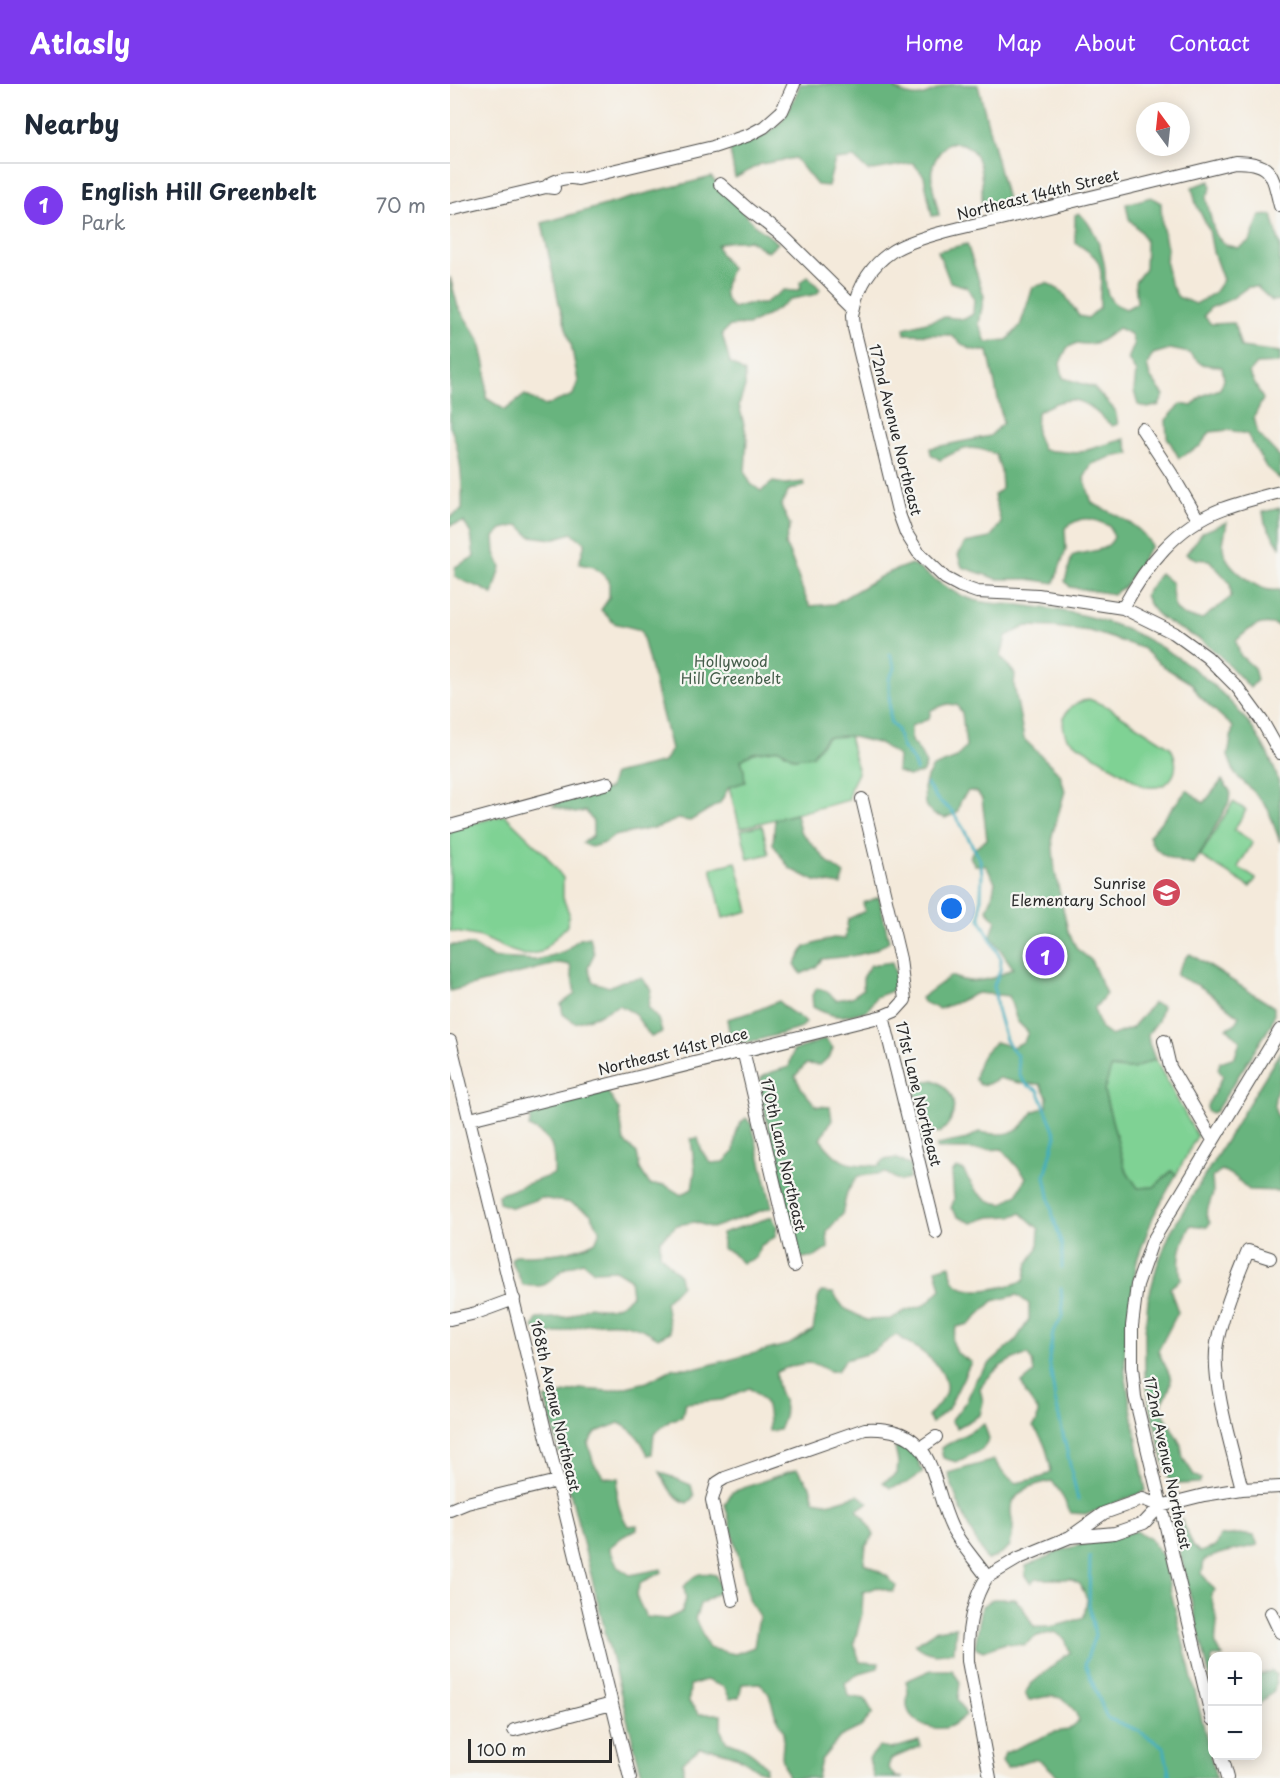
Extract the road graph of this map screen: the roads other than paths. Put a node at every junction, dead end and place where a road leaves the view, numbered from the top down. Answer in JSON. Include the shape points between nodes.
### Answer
{"nodes":[{"id":1,"x":794,"y":84,"type":"edge"},
{"id":2,"x":720,"y":184,"type":"dead end"},
{"id":3,"x":1280,"y":206,"type":"edge"},
{"id":4,"x":450,"y":210,"type":"edge"},
{"id":5,"x":855,"y":308,"type":"junction"},
{"id":6,"x":1142,"y":429,"type":"dead end"},
{"id":7,"x":1280,"y":492,"type":"edge"},
{"id":8,"x":1198,"y":521,"type":"junction"},
{"id":9,"x":1123,"y":608,"type":"junction"},
{"id":10,"x":1280,"y":753,"type":"edge"},
{"id":11,"x":608,"y":783,"type":"dead end"},
{"id":12,"x":862,"y":799,"type":"dead end"},
{"id":13,"x":450,"y":826,"type":"edge"},
{"id":14,"x":883,"y":1016,"type":"junction"},
{"id":15,"x":1280,"y":1030,"type":"edge"},
{"id":16,"x":450,"y":1041,"type":"edge"},
{"id":17,"x":1164,"y":1041,"type":"dead end"},
{"id":18,"x":742,"y":1050,"type":"junction"},
{"id":19,"x":470,"y":1119,"type":"junction"},
{"id":20,"x":1213,"y":1140,"type":"junction"},
{"id":21,"x":936,"y":1232,"type":"dead end"},
{"id":22,"x":1270,"y":1258,"type":"dead end"},
{"id":23,"x":794,"y":1266,"type":"dead end"},
{"id":24,"x":514,"y":1299,"type":"junction"},
{"id":25,"x":450,"y":1319,"type":"edge"},
{"id":26,"x":936,"y":1437,"type":"dead end"},
{"id":27,"x":920,"y":1448,"type":"junction"},
{"id":28,"x":557,"y":1481,"type":"junction"},
{"id":29,"x":1280,"y":1487,"type":"edge"},
{"id":30,"x":1242,"y":1489,"type":"junction"},
{"id":31,"x":1160,"y":1506,"type":"junction"},
{"id":32,"x":450,"y":1510,"type":"edge"},
{"id":33,"x":1070,"y":1537,"type":"junction"},
{"id":34,"x":987,"y":1577,"type":"junction"},
{"id":35,"x":733,"y":1600,"type":"dead end"},
{"id":36,"x":1271,"y":1613,"type":"dead end"},
{"id":37,"x":1280,"y":1632,"type":"edge"},
{"id":38,"x":612,"y":1704,"type":"junction"},
{"id":39,"x":1209,"y":1706,"type":"edge"},
{"id":40,"x":514,"y":1730,"type":"dead end"},
{"id":41,"x":1222,"y":1760,"type":"edge"},
{"id":42,"x":630,"y":1778,"type":"edge"},
{"id":43,"x":990,"y":1778,"type":"edge"},
{"id":44,"x":1227,"y":1778,"type":"edge"}],
"edges":[{"from":1,"to":4,"type":"street","via":[[782,111],[749,135]]},
{"from":2,"to":5,"type":"street","via":[[787,239]]},
{"from":3,"to":5,"type":"street","name":"Northeast 144th Street","via":[[1268,170],[1260,164],[1235,162],[906,244],[891,252],[871,272],[857,295]]},
{"from":5,"to":9,"type":"street","name":"172nd Avenue Northeast","via":[[854,328],[898,511],[918,552],[945,578],[977,592],[1038,595]]},
{"from":6,"to":8,"type":"street"},
{"from":7,"to":8,"type":"street","via":[[1220,510]]},
{"from":8,"to":9,"type":"street","via":[[1172,539],[1156,557]]},
{"from":9,"to":10,"type":"street","name":"172nd Avenue Northeast","via":[[1174,633],[1207,657],[1237,687]]},
{"from":11,"to":13,"type":"street"},
{"from":12,"to":14,"type":"street","name":"171st Lane Northeast","via":[[906,993],[895,1011]]},
{"from":14,"to":18,"type":"street","name":"Northeast 141st Place"},
{"from":14,"to":21,"type":"street","name":"171st Lane Northeast"},
{"from":15,"to":20,"type":"street","name":"172nd Avenue Northeast"},
{"from":16,"to":19,"type":"street","name":"168th Avenue Northeast"},
{"from":17,"to":20,"type":"street","via":[[1170,1067]]},
{"from":18,"to":19,"type":"street","name":"Northeast 141st Place"},
{"from":18,"to":23,"type":"street","name":"170th Lane Northeast"},
{"from":19,"to":24,"type":"street","name":"168th Avenue Northeast"},
{"from":20,"to":31,"type":"street","name":"172nd Avenue Northeast","via":[[1152,1242],[1136,1295],[1132,1326],[1135,1397]]},
{"from":22,"to":30,"type":"street","via":[[1248,1251],[1216,1346],[1218,1386]]},
{"from":24,"to":25,"type":"street"},
{"from":24,"to":28,"type":"street","name":"168th Avenue Northeast"},
{"from":26,"to":27,"type":"street"},
{"from":27,"to":34,"type":"street","via":[[933,1470],[953,1530]]},
{"from":27,"to":35,"type":"street","via":[[897,1431],[865,1429],[717,1484],[712,1500]]},
{"from":28,"to":32,"type":"street"},
{"from":28,"to":38,"type":"street","name":"168th Avenue Northeast"},
{"from":29,"to":30,"type":"street"},
{"from":30,"to":31,"type":"street"},
{"from":31,"to":33,"type":"street","via":[[1144,1523],[1114,1533]]},
{"from":31,"to":33,"type":"street","via":[[1143,1499],[1104,1513]]},
{"from":31,"to":39,"type":"street","name":"172nd Avenue Northeast"},
{"from":33,"to":34,"type":"street","via":[[1019,1558]]},
{"from":34,"to":43,"type":"street","via":[[974,1604],[967,1643]]},
{"from":36,"to":37,"type":"street"},
{"from":38,"to":40,"type":"street"},
{"from":38,"to":42,"type":"street","name":"168th Avenue Northeast"},
{"from":41,"to":44,"type":"street"}]}
